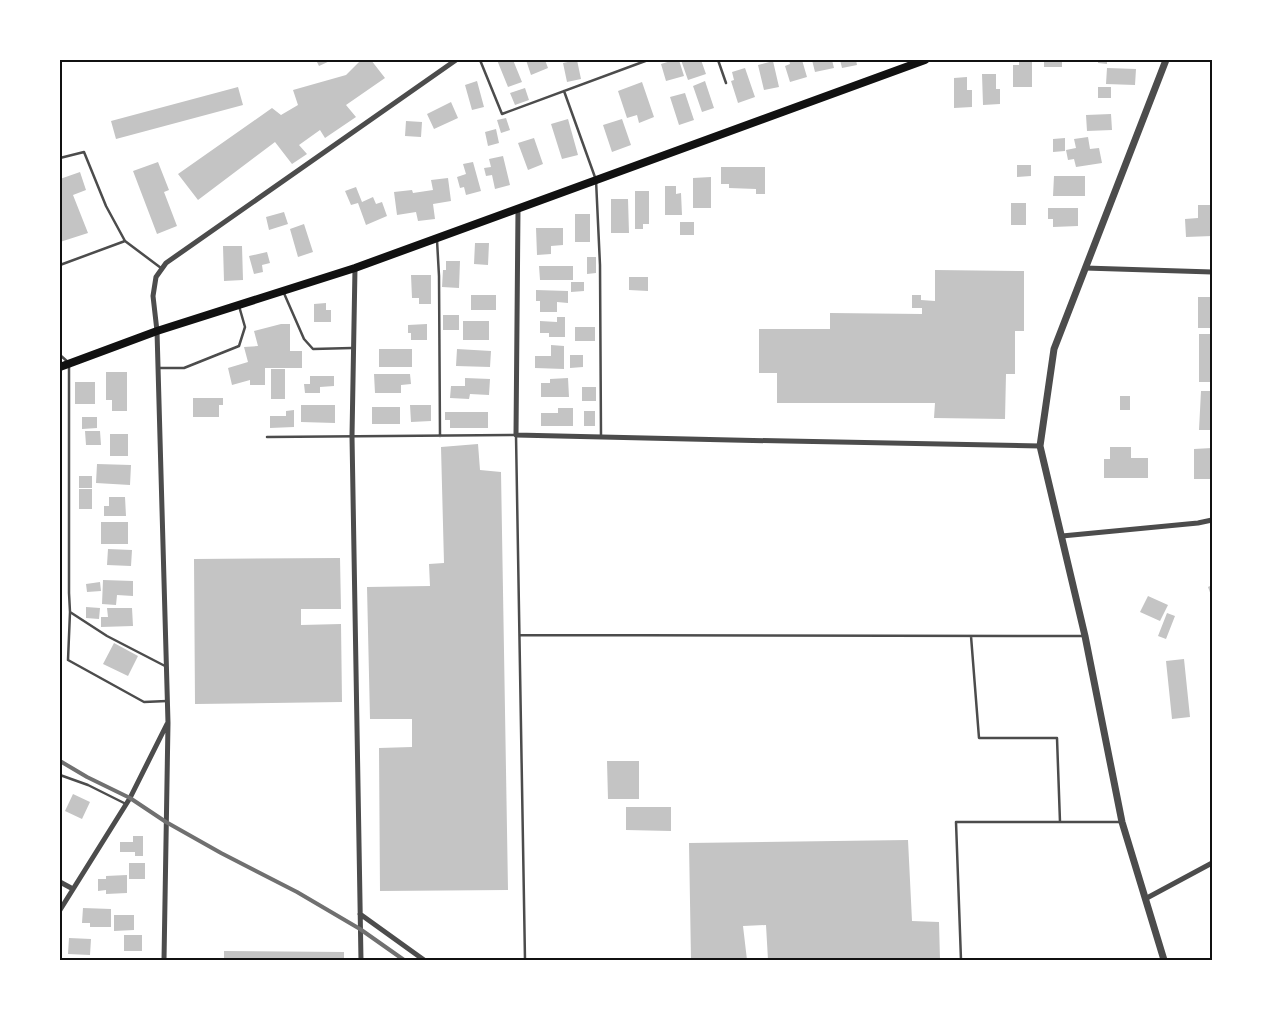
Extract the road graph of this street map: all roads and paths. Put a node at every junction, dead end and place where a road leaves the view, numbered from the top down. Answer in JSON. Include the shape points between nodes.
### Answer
{"nodes":[{"id":1,"x":456,"y":60,"type":"edge"},
{"id":2,"x":480,"y":60,"type":"edge"},
{"id":3,"x":648,"y":60,"type":"edge"},
{"id":4,"x":718,"y":60,"type":"edge"},
{"id":5,"x":925,"y":60,"type":"edge"},
{"id":6,"x":1166,"y":60,"type":"edge"},
{"id":7,"x":726,"y":83,"type":"dead end"},
{"id":8,"x":564,"y":91,"type":"junction"},
{"id":9,"x":60,"y":158,"type":"edge"},
{"id":10,"x":596,"y":180,"type":"junction"},
{"id":11,"x":518,"y":209,"type":"junction"},
{"id":12,"x":438,"y":238,"type":"junction"},
{"id":13,"x":126,"y":241,"type":"junction"},
{"id":14,"x":60,"y":265,"type":"edge"},
{"id":15,"x":355,"y":268,"type":"junction"},
{"id":16,"x":1085,"y":268,"type":"junction"},
{"id":17,"x":162,"y":269,"type":"junction"},
{"id":18,"x":1212,"y":272,"type":"edge"},
{"id":19,"x":283,"y":290,"type":"junction"},
{"id":20,"x":239,"y":305,"type":"junction"},
{"id":21,"x":157,"y":331,"type":"junction"},
{"id":22,"x":354,"y":348,"type":"junction"},
{"id":23,"x":60,"y":355,"type":"edge"},
{"id":24,"x":69,"y":363,"type":"junction"},
{"id":25,"x":60,"y":366,"type":"edge"},
{"id":26,"x":158,"y":368,"type":"junction"},
{"id":27,"x":516,"y":435,"type":"junction"},
{"id":28,"x":352,"y":436,"type":"junction"},
{"id":29,"x":440,"y":436,"type":"junction"},
{"id":30,"x":267,"y":437,"type":"dead end"},
{"id":31,"x":601,"y":437,"type":"junction"},
{"id":32,"x":1040,"y":446,"type":"junction"},
{"id":33,"x":1212,"y":520,"type":"edge"},
{"id":34,"x":1062,"y":536,"type":"junction"},
{"id":35,"x":70,"y":612,"type":"junction"},
{"id":36,"x":520,"y":635,"type":"junction"},
{"id":37,"x":971,"y":636,"type":"junction"},
{"id":38,"x":1085,"y":636,"type":"junction"},
{"id":39,"x":166,"y":667,"type":"junction"},
{"id":40,"x":167,"y":701,"type":"junction"},
{"id":41,"x":168,"y":723,"type":"junction"},
{"id":42,"x":60,"y":775,"type":"edge"},
{"id":43,"x":126,"y":804,"type":"junction"},
{"id":44,"x":1060,"y":822,"type":"junction"},
{"id":45,"x":1122,"y":822,"type":"junction"},
{"id":46,"x":1212,"y":863,"type":"edge"},
{"id":47,"x":60,"y":882,"type":"edge"},
{"id":48,"x":73,"y":889,"type":"junction"},
{"id":49,"x":1145,"y":898,"type":"junction"},
{"id":50,"x":60,"y":910,"type":"edge"},
{"id":51,"x":360,"y":914,"type":"junction"},
{"id":52,"x":164,"y":960,"type":"edge"},
{"id":53,"x":361,"y":960,"type":"edge"},
{"id":54,"x":424,"y":960,"type":"edge"},
{"id":55,"x":525,"y":960,"type":"edge"},
{"id":56,"x":961,"y":960,"type":"edge"},
{"id":57,"x":1164,"y":960,"type":"edge"}],
"edges":[{"from":1,"to":17,"type":"street","via":[[166,263]]},
{"from":2,"to":8,"type":"lane","via":[[502,114]]},
{"from":3,"to":8,"type":"lane"},
{"from":4,"to":7,"type":"lane"},
{"from":5,"to":10,"type":"main road"},
{"from":6,"to":16,"type":"street"},
{"from":8,"to":10,"type":"lane"},
{"from":9,"to":13,"type":"lane","via":[[84,152],[106,206]]},
{"from":10,"to":11,"type":"main road"},
{"from":10,"to":31,"type":"lane"},
{"from":11,"to":12,"type":"main road"},
{"from":11,"to":27,"type":"street"},
{"from":12,"to":15,"type":"main road"},
{"from":12,"to":29,"type":"lane"},
{"from":13,"to":14,"type":"lane"},
{"from":13,"to":17,"type":"lane"},
{"from":15,"to":19,"type":"main road"},
{"from":15,"to":22,"type":"street"},
{"from":16,"to":18,"type":"street"},
{"from":16,"to":32,"type":"street","via":[[1054,349]]},
{"from":17,"to":21,"type":"street","via":[[156,277],[153,296]]},
{"from":19,"to":20,"type":"main road"},
{"from":19,"to":22,"type":"lane","via":[[304,339],[313,349]]},
{"from":20,"to":21,"type":"main road"},
{"from":20,"to":26,"type":"lane","via":[[245,327],[239,346],[184,368]]},
{"from":21,"to":24,"type":"main road"},
{"from":21,"to":26,"type":"street"},
{"from":22,"to":28,"type":"street"},
{"from":23,"to":24,"type":"lane"},
{"from":24,"to":25,"type":"main road"},
{"from":24,"to":35,"type":"lane"},
{"from":26,"to":39,"type":"street"},
{"from":27,"to":29,"type":"lane"},
{"from":27,"to":31,"type":"street"},
{"from":27,"to":36,"type":"lane"},
{"from":28,"to":29,"type":"lane"},
{"from":28,"to":30,"type":"lane"},
{"from":28,"to":51,"type":"street"},
{"from":31,"to":32,"type":"street"},
{"from":32,"to":34,"type":"street"},
{"from":33,"to":34,"type":"street"},
{"from":34,"to":38,"type":"street"},
{"from":35,"to":39,"type":"lane"},
{"from":35,"to":40,"type":"lane","via":[[68,660],[144,702]]},
{"from":36,"to":37,"type":"lane"},
{"from":36,"to":55,"type":"lane"},
{"from":37,"to":38,"type":"lane"},
{"from":37,"to":44,"type":"lane","via":[[979,738],[1056,738]]},
{"from":38,"to":45,"type":"street"},
{"from":39,"to":40,"type":"street"},
{"from":40,"to":41,"type":"street"},
{"from":41,"to":43,"type":"street"},
{"from":41,"to":52,"type":"street"},
{"from":42,"to":43,"type":"lane"},
{"from":43,"to":48,"type":"street"},
{"from":44,"to":45,"type":"lane"},
{"from":44,"to":56,"type":"lane","via":[[956,822]]},
{"from":45,"to":49,"type":"street"},
{"from":46,"to":49,"type":"street"},
{"from":47,"to":48,"type":"street"},
{"from":48,"to":50,"type":"street"},
{"from":49,"to":57,"type":"street"},
{"from":51,"to":53,"type":"street"},
{"from":51,"to":54,"type":"street"}]}
